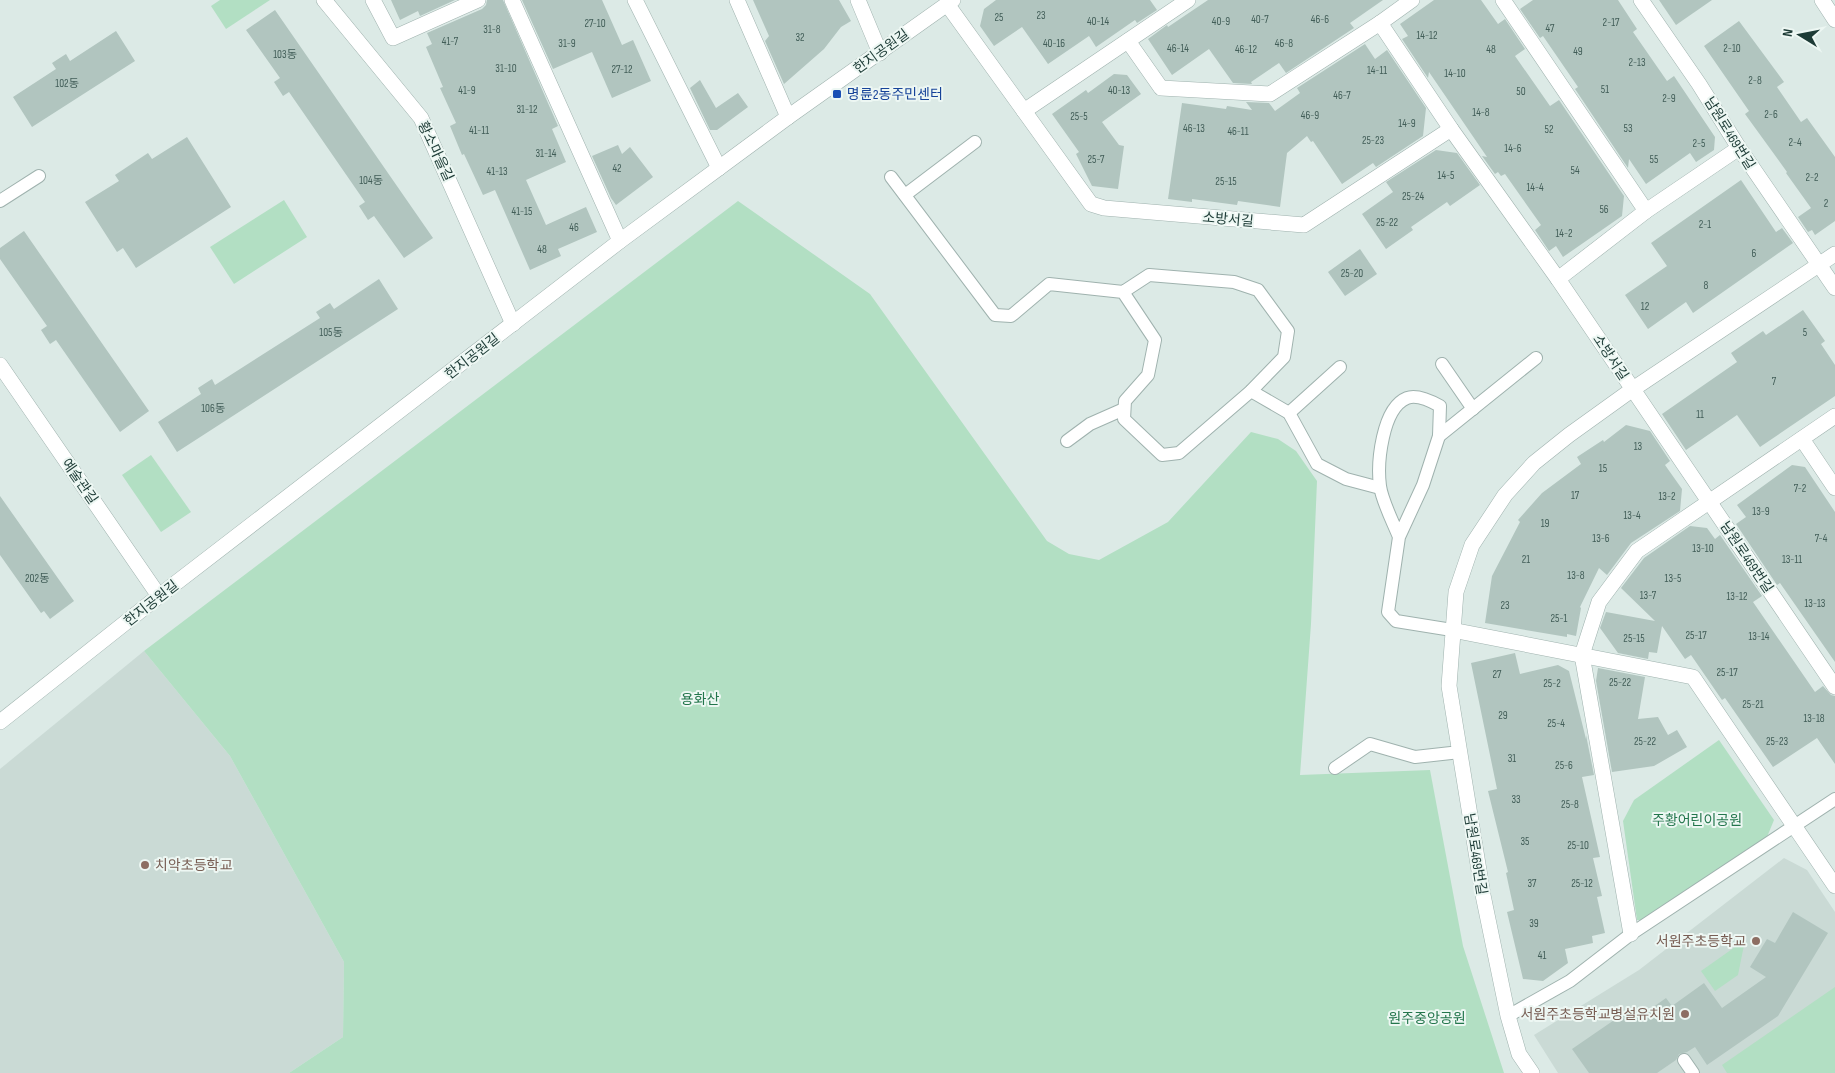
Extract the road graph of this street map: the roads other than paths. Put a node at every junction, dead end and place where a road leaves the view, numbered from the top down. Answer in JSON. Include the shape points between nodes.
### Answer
{"nodes":[{"id":1,"x":324,"y":0,"type":"edge"},
{"id":2,"x":373,"y":0,"type":"edge"},
{"id":3,"x":478,"y":0,"type":"edge"},
{"id":4,"x":512,"y":0,"type":"edge"},
{"id":5,"x":634,"y":0,"type":"edge"},
{"id":6,"x":737,"y":0,"type":"edge"},
{"id":7,"x":858,"y":0,"type":"edge"},
{"id":8,"x":1188,"y":0,"type":"edge"},
{"id":9,"x":1412,"y":0,"type":"edge"},
{"id":10,"x":1503,"y":0,"type":"edge"},
{"id":11,"x":1641,"y":0,"type":"edge"},
{"id":12,"x":1822,"y":0,"type":"edge"},
{"id":13,"x":950,"y":2,"type":"edge"},
{"id":14,"x":1835,"y":20,"type":"edge"},
{"id":15,"x":1380,"y":23,"type":"junction"},
{"id":16,"x":1128,"y":41,"type":"junction"},
{"id":17,"x":880,"y":53,"type":"junction"},
{"id":18,"x":1024,"y":111,"type":"junction"},
{"id":19,"x":788,"y":117,"type":"junction"},
{"id":20,"x":1451,"y":129,"type":"junction"},
{"id":21,"x":975,"y":142,"type":"dead end"},
{"id":22,"x":1739,"y":148,"type":"junction"},
{"id":23,"x":719,"y":168,"type":"junction"},
{"id":24,"x":39,"y":176,"type":"dead end"},
{"id":25,"x":891,"y":177,"type":"dead end"},
{"id":26,"x":905,"y":195,"type":"junction"},
{"id":27,"x":0,"y":201,"type":"edge"},
{"id":28,"x":1646,"y":211,"type":"junction"},
{"id":29,"x":620,"y":241,"type":"junction"},
{"id":30,"x":1835,"y":254,"type":"edge"},
{"id":31,"x":1819,"y":266,"type":"junction"},
{"id":32,"x":1558,"y":278,"type":"junction"},
{"id":33,"x":1835,"y":288,"type":"edge"},
{"id":34,"x":1123,"y":292,"type":"junction"},
{"id":35,"x":514,"y":324,"type":"junction"},
{"id":36,"x":1536,"y":358,"type":"dead end"},
{"id":37,"x":1442,"y":364,"type":"dead end"},
{"id":38,"x":0,"y":365,"type":"edge"},
{"id":39,"x":1340,"y":367,"type":"dead end"},
{"id":40,"x":1632,"y":389,"type":"junction"},
{"id":41,"x":1251,"y":391,"type":"junction"},
{"id":42,"x":1124,"y":409,"type":"junction"},
{"id":43,"x":1473,"y":409,"type":"junction"},
{"id":44,"x":1288,"y":413,"type":"junction"},
{"id":45,"x":1835,"y":416,"type":"edge"},
{"id":46,"x":1439,"y":436,"type":"junction"},
{"id":47,"x":1802,"y":440,"type":"junction"},
{"id":48,"x":1067,"y":441,"type":"dead end"},
{"id":49,"x":1380,"y":488,"type":"junction"},
{"id":50,"x":1835,"y":488,"type":"edge"},
{"id":51,"x":1709,"y":502,"type":"junction"},
{"id":52,"x":1399,"y":537,"type":"junction"},
{"id":53,"x":159,"y":596,"type":"junction"},
{"id":54,"x":1452,"y":630,"type":"junction"},
{"id":55,"x":1582,"y":655,"type":"junction"},
{"id":56,"x":1835,"y":687,"type":"edge"},
{"id":57,"x":0,"y":722,"type":"edge"},
{"id":58,"x":1460,"y":752,"type":"junction"},
{"id":59,"x":1334,"y":768,"type":"dead end"},
{"id":60,"x":1835,"y":798,"type":"edge"},
{"id":61,"x":1794,"y":827,"type":"junction"},
{"id":62,"x":1835,"y":886,"type":"edge"},
{"id":63,"x":1631,"y":934,"type":"junction"},
{"id":64,"x":1508,"y":1016,"type":"junction"},
{"id":65,"x":1684,"y":1060,"type":"dead end"},
{"id":66,"x":1532,"y":1073,"type":"edge"},
{"id":67,"x":1692,"y":1073,"type":"edge"}],
"edges":[{"from":1,"to":35,"type":"street","name":"황소마을길","via":[[421,118]]},
{"from":2,"to":3,"type":"street","via":[[393,38]]},
{"from":4,"to":29,"type":"street"},
{"from":5,"to":23,"type":"street"},
{"from":6,"to":19,"type":"street"},
{"from":7,"to":17,"type":"street"},
{"from":8,"to":16,"type":"street"},
{"from":9,"to":15,"type":"street"},
{"from":10,"to":28,"type":"street"},
{"from":11,"to":22,"type":"street","name":"남원로469번길","via":[[1700,84]]},
{"from":12,"to":14,"type":"street"},
{"from":13,"to":17,"type":"street","name":"한지공원길"},
{"from":13,"to":18,"type":"street","name":"소방서길"},
{"from":15,"to":16,"type":"street","via":[[1270,94],[1161,88]]},
{"from":15,"to":20,"type":"street","name":"소방서길"},
{"from":16,"to":18,"type":"street"},
{"from":17,"to":19,"type":"street","name":"한지공원길"},
{"from":18,"to":20,"type":"street","name":"소방서길","via":[[1091,204],[1104,208],[1304,226]]},
{"from":19,"to":23,"type":"street","name":"한지공원길"},
{"from":20,"to":32,"type":"street","name":"소방서길"},
{"from":21,"to":26,"type":"lane"},
{"from":22,"to":28,"type":"street"},
{"from":22,"to":31,"type":"street","name":"남원로469번길"},
{"from":23,"to":29,"type":"street","name":"한지공원길"},
{"from":24,"to":27,"type":"lane"},
{"from":25,"to":26,"type":"lane"},
{"from":26,"to":34,"type":"lane","via":[[995,315],[1011,316],[1049,284]]},
{"from":28,"to":32,"type":"street"},
{"from":29,"to":35,"type":"street","name":"한지공원길"},
{"from":30,"to":31,"type":"street","name":"남원로469번길"},
{"from":31,"to":33,"type":"street","name":"남원로469번길"},
{"from":31,"to":40,"type":"street","name":"남원로469번길"},
{"from":32,"to":40,"type":"street","name":"소방서길"},
{"from":34,"to":41,"type":"lane","via":[[1149,275],[1234,282],[1258,290],[1288,331],[1284,357]]},
{"from":34,"to":42,"type":"lane","via":[[1155,340],[1148,375],[1125,401]]},
{"from":35,"to":53,"type":"street","name":"한지공원길"},
{"from":36,"to":43,"type":"lane"},
{"from":37,"to":43,"type":"lane"},
{"from":38,"to":53,"type":"street","name":"예술관길"},
{"from":39,"to":44,"type":"lane"},
{"from":40,"to":51,"type":"street","name":"남원로469번길"},
{"from":40,"to":54,"type":"street","name":"남원로469번길","via":[[1534,463],[1505,495],[1472,544],[1456,592]]},
{"from":41,"to":42,"type":"lane","via":[[1179,453],[1162,455],[1124,419]]},
{"from":41,"to":44,"type":"lane"},
{"from":42,"to":48,"type":"lane","via":[[1090,424]]},
{"from":43,"to":46,"type":"lane"},
{"from":44,"to":49,"type":"lane","via":[[1317,464],[1346,479]]},
{"from":45,"to":47,"type":"street"},
{"from":46,"to":49,"type":"lane","via":[[1440,406],[1424,398],[1408,398],[1393,408],[1379,461]]},
{"from":46,"to":52,"type":"lane","via":[[1423,485]]},
{"from":47,"to":50,"type":"street"},
{"from":47,"to":51,"type":"street"},
{"from":49,"to":52,"type":"lane"},
{"from":51,"to":55,"type":"street","via":[[1637,551],[1599,602]]},
{"from":51,"to":56,"type":"street","name":"남원로469번길"},
{"from":52,"to":54,"type":"lane","via":[[1388,612],[1396,622]]},
{"from":53,"to":57,"type":"street","name":"한지공원길"},
{"from":54,"to":55,"type":"street"},
{"from":54,"to":58,"type":"street","name":"남원로469번길","via":[[1449,686]]},
{"from":55,"to":61,"type":"street","via":[[1694,677]]},
{"from":55,"to":63,"type":"street"},
{"from":58,"to":59,"type":"lane","via":[[1415,757],[1370,744]]},
{"from":58,"to":64,"type":"street","name":"남원로469번길","via":[[1483,895]]},
{"from":60,"to":61,"type":"lane"},
{"from":61,"to":62,"type":"street"},
{"from":61,"to":63,"type":"lane"},
{"from":63,"to":64,"type":"lane","via":[[1570,981]]},
{"from":64,"to":66,"type":"street","name":"남원로469번길","via":[[1519,1054]]},
{"from":65,"to":67,"type":"lane"}]}
